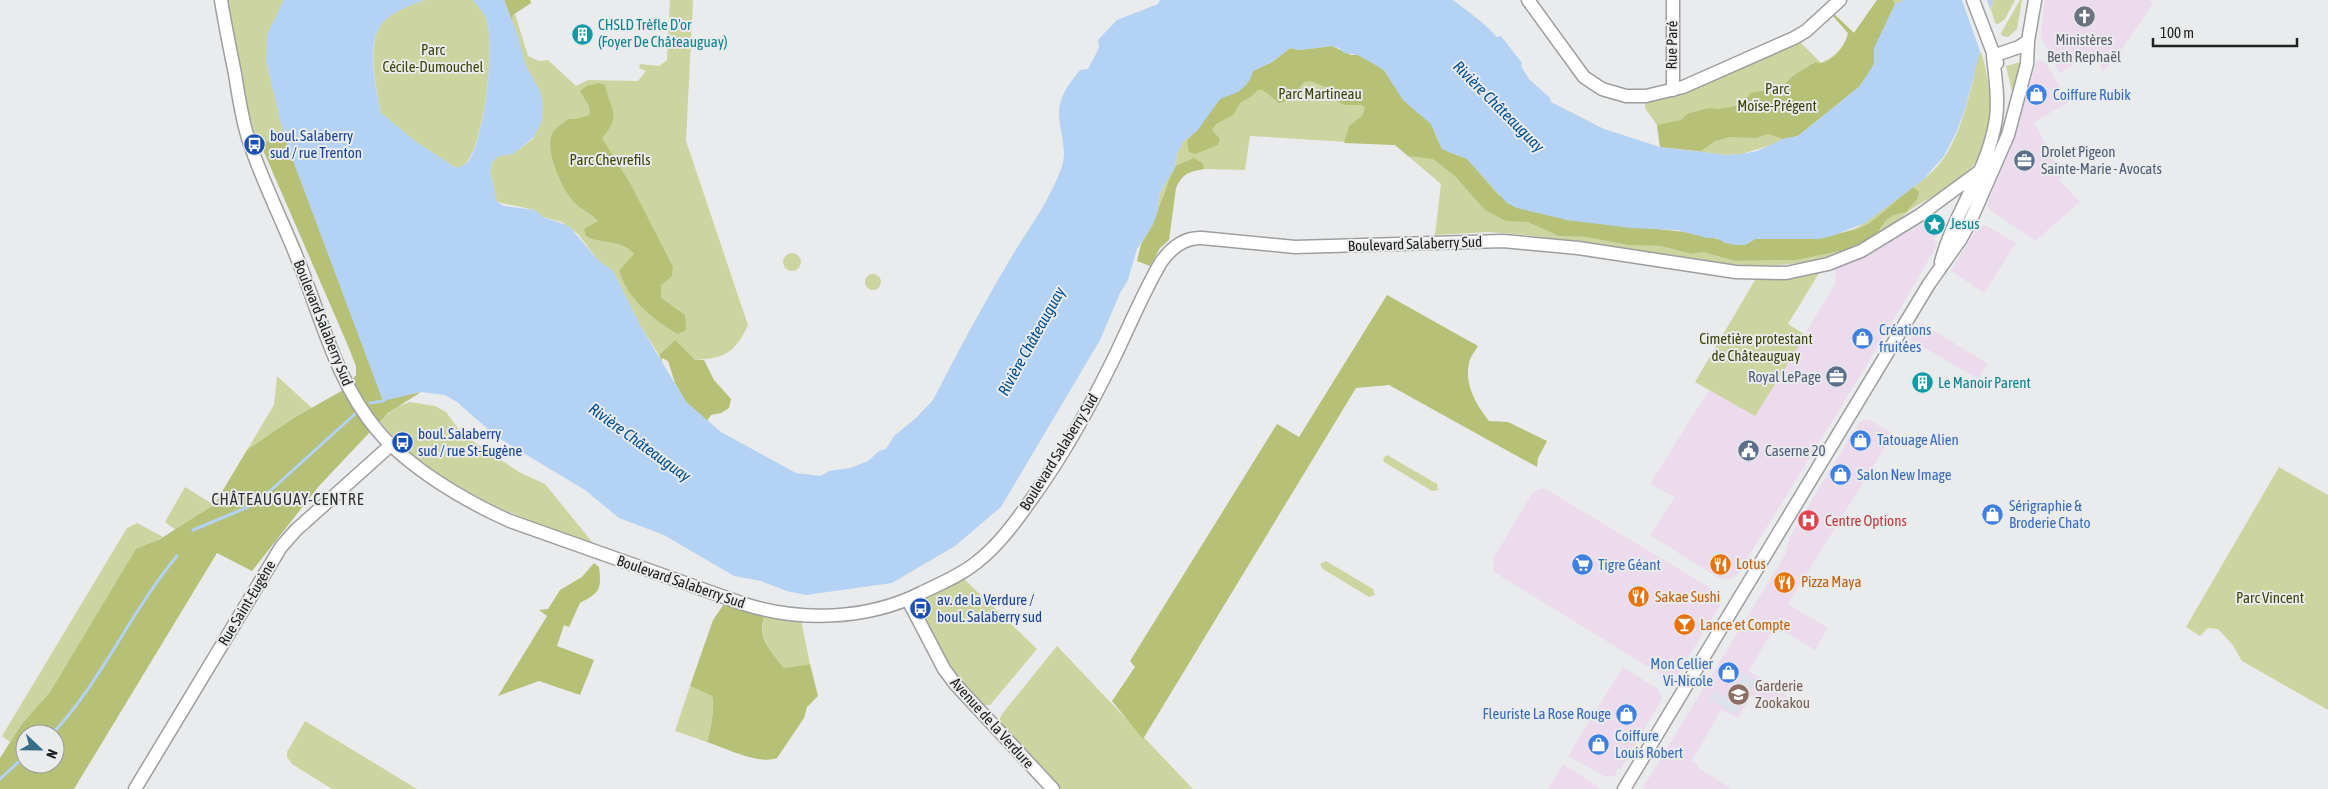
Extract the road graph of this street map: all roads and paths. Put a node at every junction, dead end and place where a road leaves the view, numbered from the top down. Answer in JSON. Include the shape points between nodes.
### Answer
{"nodes":[{"id":1,"x":220,"y":0,"type":"edge"},
{"id":2,"x":1528,"y":0,"type":"edge"},
{"id":3,"x":1673,"y":0,"type":"edge"},
{"id":4,"x":1840,"y":0,"type":"edge"},
{"id":5,"x":1973,"y":0,"type":"edge"},
{"id":6,"x":2035,"y":0,"type":"edge"},
{"id":7,"x":2028,"y":40,"type":"junction"},
{"id":8,"x":1993,"y":56,"type":"junction"},
{"id":9,"x":1673,"y":90,"type":"junction"},
{"id":10,"x":2000,"y":151,"type":"junction"},
{"id":11,"x":1980,"y":171,"type":"junction"},
{"id":12,"x":1940,"y":200,"type":"junction"},
{"id":13,"x":1970,"y":208,"type":"junction"},
{"id":14,"x":392,"y":444,"type":"junction"},
{"id":15,"x":908,"y":600,"type":"junction"},
{"id":16,"x":135,"y":789,"type":"edge"},
{"id":17,"x":1053,"y":789,"type":"edge"},
{"id":18,"x":1624,"y":789,"type":"edge"}],
"edges":[{"from":1,"to":14,"type":"street","name":"Boulevard Salaberry Sud","via":[[240,107],[254,156],[343,374],[371,422]]},
{"from":2,"to":9,"type":"street","via":[[1575,67],[1590,82],[1626,96],[1646,96]]},
{"from":3,"to":9,"type":"street","name":"Rue Paré"},
{"from":4,"to":9,"type":"street","via":[[1806,31],[1788,41]]},
{"from":5,"to":8,"type":"street"},
{"from":6,"to":7,"type":"street"},
{"from":7,"to":8,"type":"street"},
{"from":7,"to":10,"type":"street","via":[[2028,60],[2021,90]]},
{"from":8,"to":10,"type":"street","via":[[2002,72],[2006,96]]},
{"from":8,"to":11,"type":"street","via":[[1998,108]]},
{"from":10,"to":13,"type":"street"},
{"from":11,"to":12,"type":"street","name":"Boulevard Salaberry Sud"},
{"from":11,"to":13,"type":"street"},
{"from":12,"to":13,"type":"street"},
{"from":12,"to":15,"type":"street","name":"Boulevard Salaberry Sud","via":[[1855,254],[1805,270],[1774,274],[1736,272],[1568,247],[1503,241],[1322,247],[1279,247],[1198,238],[1184,242],[1161,262],[1089,406],[1021,514],[974,564]]},
{"from":13,"to":18,"type":"street","via":[[1960,240],[1939,268]]},
{"from":14,"to":15,"type":"street","name":"Boulevard Salaberry Sud","via":[[460,495],[510,522],[744,604],[790,614],[820,615],[863,612]]},
{"from":14,"to":16,"type":"street","name":"Rue Saint-Eugène","via":[[281,547]]},
{"from":15,"to":17,"type":"street","name":"Avenue de la Verdure","via":[[944,669],[956,685]]}]}
